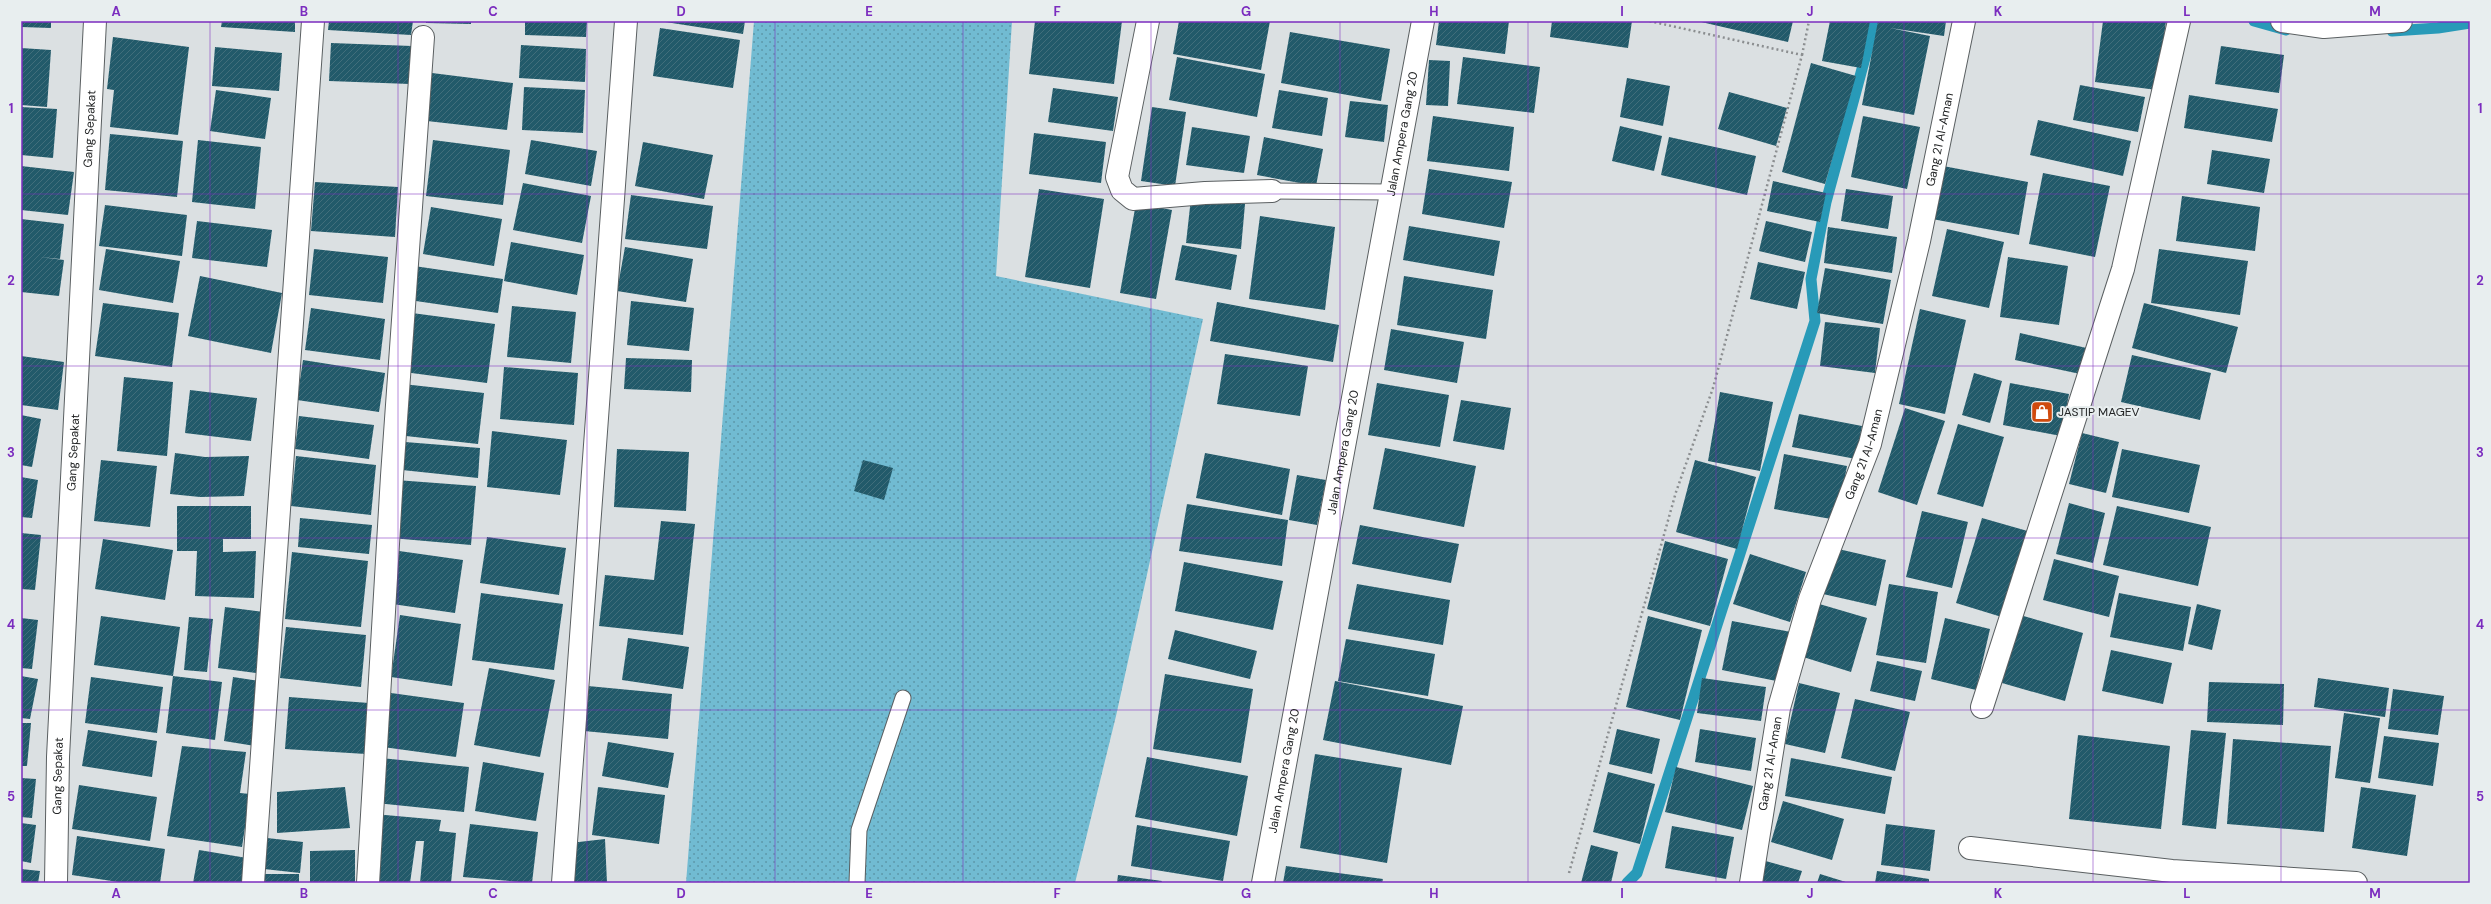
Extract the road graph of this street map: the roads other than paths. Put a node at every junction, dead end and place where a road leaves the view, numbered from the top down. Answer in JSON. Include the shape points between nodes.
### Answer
{"nodes":[{"id":1,"x":95,"y":21,"type":"edge"},
{"id":2,"x":313,"y":21,"type":"edge"},
{"id":3,"x":626,"y":21,"type":"edge"},
{"id":4,"x":1148,"y":21,"type":"edge"},
{"id":5,"x":1423,"y":21,"type":"edge"},
{"id":6,"x":1964,"y":21,"type":"edge"},
{"id":7,"x":2180,"y":21,"type":"edge"},
{"id":8,"x":2282,"y":21,"type":"edge"},
{"id":9,"x":2401,"y":21,"type":"edge"},
{"id":10,"x":2340,"y":24,"type":"edge"},
{"id":11,"x":423,"y":37,"type":"dead end"},
{"id":12,"x":1272,"y":191,"type":"joint"},
{"id":13,"x":1390,"y":192,"type":"junction"},
{"id":14,"x":904,"y":698,"type":"dead end"},
{"id":15,"x":1982,"y":707,"type":"dead end"},
{"id":16,"x":1970,"y":848,"type":"dead end"},
{"id":17,"x":2172,"y":877,"type":"edge"},
{"id":18,"x":56,"y":883,"type":"edge"},
{"id":19,"x":253,"y":883,"type":"edge"},
{"id":20,"x":368,"y":883,"type":"edge"},
{"id":21,"x":563,"y":883,"type":"edge"},
{"id":22,"x":856,"y":883,"type":"edge"},
{"id":23,"x":1263,"y":883,"type":"edge"},
{"id":24,"x":1750,"y":883,"type":"edge"},
{"id":25,"x":2356,"y":883,"type":"edge"}],
"edges":[{"from":1,"to":18,"type":"street","name":"Gang Sepakat","via":[[58,757]]},
{"from":2,"to":19,"type":"street"},
{"from":3,"to":21,"type":"street"},
{"from":4,"to":12,"type":"street","via":[[1117,177],[1122,190],[1133,199]]},
{"from":5,"to":13,"type":"street","name":"Jalan Ampera Gang 20"},
{"from":6,"to":24,"type":"street","name":"Gang 21 Al-Aman","via":[[1919,241],[1870,444],[1810,599],[1779,708]]},
{"from":7,"to":15,"type":"street","via":[[2123,269]]},
{"from":8,"to":10,"type":"street","via":[[2324,27]]},
{"from":9,"to":10,"type":"street"},
{"from":11,"to":20,"type":"street","via":[[392,476]]},
{"from":12,"to":13,"type":"lane"},
{"from":13,"to":23,"type":"street","name":"Jalan Ampera Gang 20"},
{"from":14,"to":22,"type":"lane","via":[[859,830]]},
{"from":16,"to":17,"type":"street"},
{"from":17,"to":25,"type":"street"}]}
